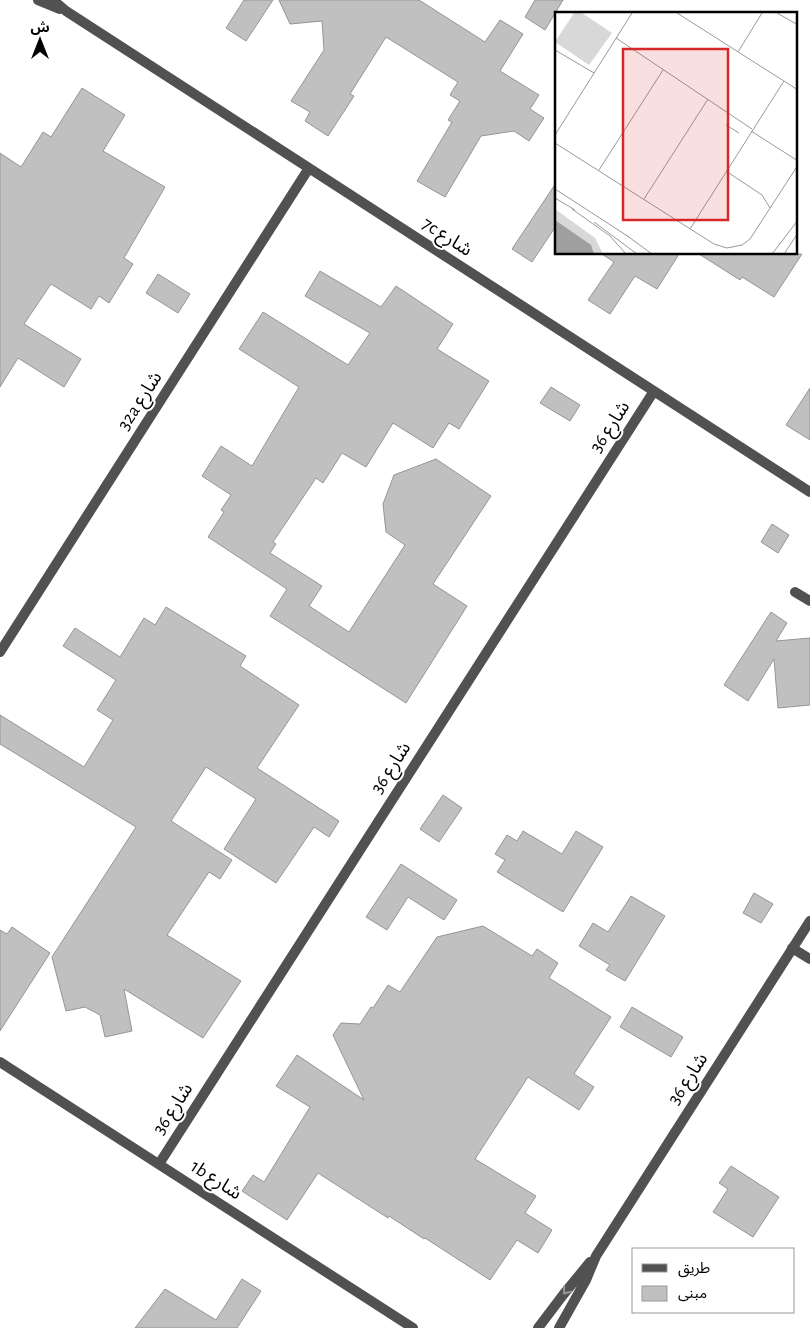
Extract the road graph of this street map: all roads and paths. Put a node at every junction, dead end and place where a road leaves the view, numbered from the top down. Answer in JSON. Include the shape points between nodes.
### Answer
{"nodes":[{"id":1,"x":38,"y":0,"type":"edge"},
{"id":2,"x":53,"y":0,"type":"edge"},
{"id":3,"x":66,"y":11,"type":"junction"},
{"id":4,"x":309,"y":168,"type":"junction"},
{"id":5,"x":654,"y":391,"type":"junction"},
{"id":6,"x":810,"y":492,"type":"edge"},
{"id":7,"x":795,"y":592,"type":"dead end"},
{"id":8,"x":810,"y":601,"type":"edge"},
{"id":9,"x":0,"y":652,"type":"edge"},
{"id":10,"x":810,"y":921,"type":"edge"},
{"id":11,"x":792,"y":948,"type":"junction"},
{"id":12,"x":810,"y":960,"type":"edge"},
{"id":13,"x":0,"y":1062,"type":"edge"},
{"id":14,"x":159,"y":1164,"type":"junction"},
{"id":15,"x":596,"y":1256,"type":"junction"},
{"id":16,"x":413,"y":1328,"type":"edge"},
{"id":17,"x":538,"y":1328,"type":"edge"},
{"id":18,"x":559,"y":1328,"type":"edge"}],
"edges":[{"from":1,"to":3,"type":"street","name":"7c شارع"},
{"from":2,"to":3,"type":"street","name":"7c شارع"},
{"from":3,"to":4,"type":"street","name":"7c شارع"},
{"from":4,"to":5,"type":"street","name":"7c شارع"},
{"from":4,"to":9,"type":"street","name":"32a شارع"},
{"from":5,"to":6,"type":"street","name":"7c شارع"},
{"from":5,"to":14,"type":"street","name":"شارع 36"},
{"from":7,"to":8,"type":"street"},
{"from":10,"to":11,"type":"street","name":"شارع 36"},
{"from":11,"to":12,"type":"street"},
{"from":11,"to":15,"type":"street","name":"شارع 36"},
{"from":13,"to":14,"type":"street","name":"1b شارع"},
{"from":14,"to":16,"type":"street","name":"1b شارع"},
{"from":15,"to":17,"type":"street","name":"شارع 36","one_way":true},
{"from":15,"to":18,"type":"street","name":"شارع 36"}]}
